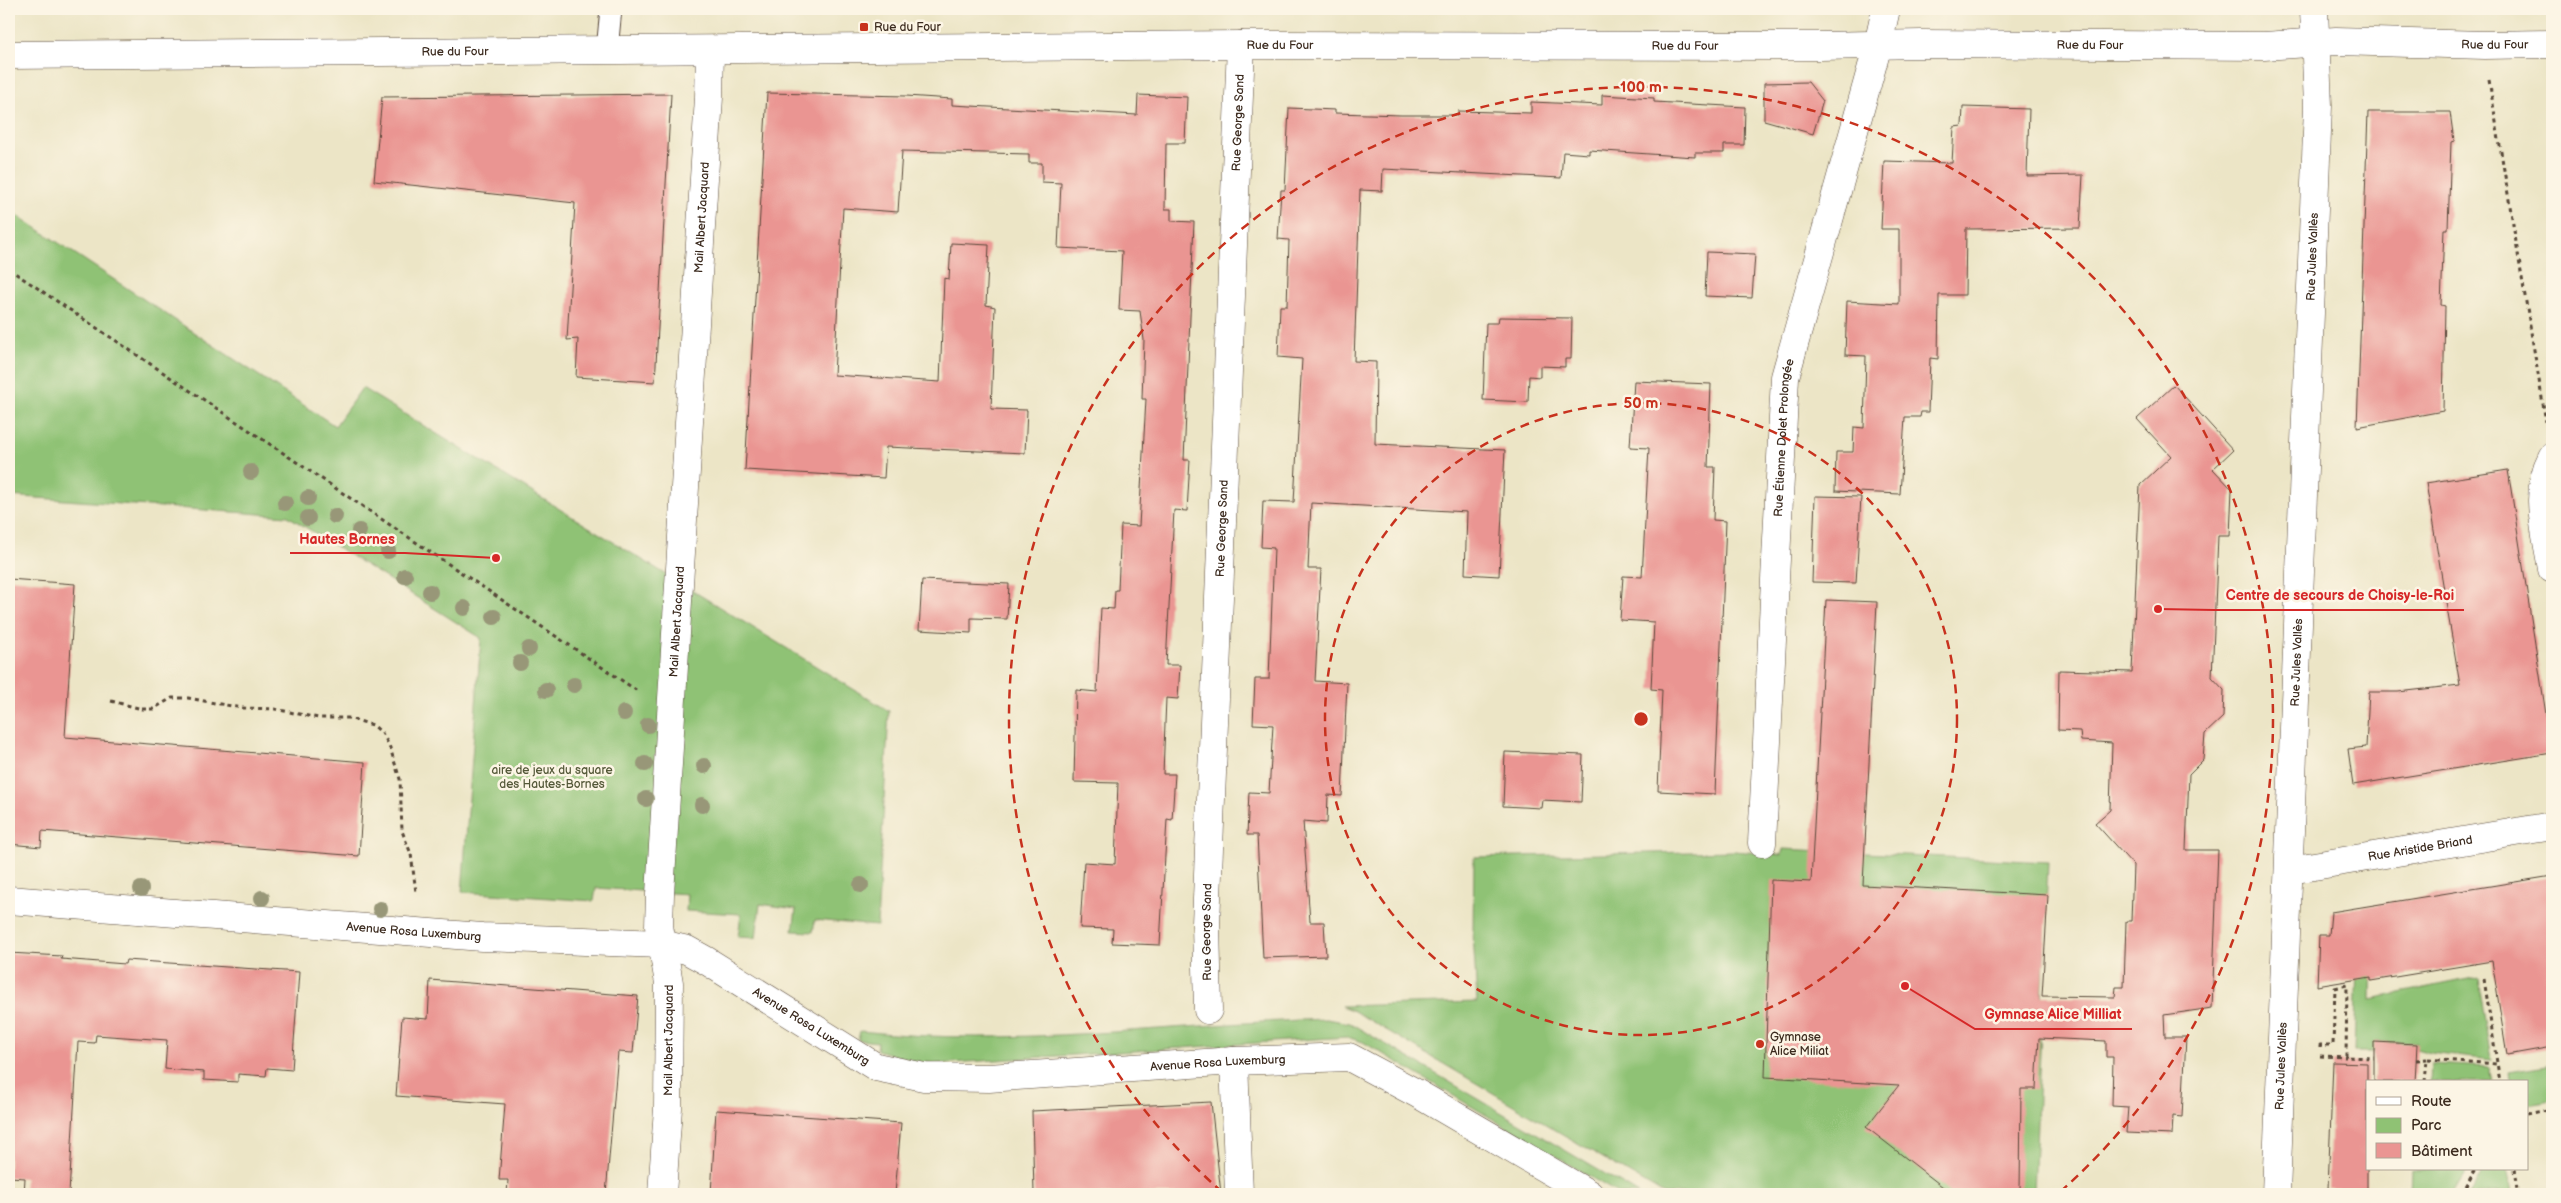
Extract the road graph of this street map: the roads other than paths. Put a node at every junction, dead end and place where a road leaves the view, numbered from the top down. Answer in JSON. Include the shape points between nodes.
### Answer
{"nodes":[{"id":1,"x":611,"y":9,"type":"edge"},
{"id":2,"x":1886,"y":9,"type":"edge"},
{"id":3,"x":2314,"y":9,"type":"edge"},
{"id":4,"x":2315,"y":42,"type":"junction"},
{"id":5,"x":2552,"y":44,"type":"edge"},
{"id":6,"x":1241,"y":45,"type":"junction"},
{"id":7,"x":1878,"y":45,"type":"junction"},
{"id":8,"x":607,"y":50,"type":"junction"},
{"id":9,"x":710,"y":50,"type":"junction"},
{"id":10,"x":9,"y":55,"type":"edge"},
{"id":11,"x":2552,"y":457,"type":"edge"},
{"id":12,"x":2552,"y":569,"type":"edge"},
{"id":13,"x":2552,"y":826,"type":"edge"},
{"id":14,"x":1762,"y":842,"type":"dead end"},
{"id":15,"x":2290,"y":870,"type":"junction"},
{"id":16,"x":9,"y":900,"type":"edge"},
{"id":17,"x":661,"y":944,"type":"junction"},
{"id":18,"x":1208,"y":1010,"type":"dead end"},
{"id":19,"x":1234,"y":1061,"type":"junction"},
{"id":20,"x":662,"y":1194,"type":"edge"},
{"id":21,"x":1239,"y":1194,"type":"edge"},
{"id":22,"x":1588,"y":1194,"type":"edge"},
{"id":23,"x":2276,"y":1194,"type":"edge"}],
"edges":[{"from":1,"to":8,"type":"lane"},
{"from":2,"to":7,"type":"street","name":"Rue Étienne Dolet Prolongée"},
{"from":3,"to":4,"type":"street","name":"Rue Jules Vallès"},
{"from":4,"to":5,"type":"street","name":"Rue du Four"},
{"from":4,"to":7,"type":"street","name":"Rue du Four","via":[[2264,46]]},
{"from":4,"to":15,"type":"street","name":"Rue Jules Vallès","via":[[2318,106]]},
{"from":6,"to":7,"type":"street","name":"Rue du Four"},
{"from":6,"to":9,"type":"street","name":"Rue du Four"},
{"from":6,"to":18,"type":"street","name":"Rue George Sand","via":[[1206,924]]},
{"from":7,"to":14,"type":"street","name":"Rue Étienne Dolet Prolongée","via":[[1785,377]]},
{"from":8,"to":9,"type":"street","name":"Rue du Four"},
{"from":8,"to":10,"type":"street","name":"Rue du Four"},
{"from":9,"to":17,"type":"street","name":"Mail Albert Jacquard","via":[[660,894]]},
{"from":11,"to":12,"type":"street","via":[[2541,492]]},
{"from":13,"to":15,"type":"street","name":"Rue Aristide Briand"},
{"from":15,"to":23,"type":"street","name":"Rue Jules Vallès"},
{"from":16,"to":17,"type":"street","name":"Avenue Rosa Luxemburg","via":[[482,937]]},
{"from":17,"to":19,"type":"street","name":"Avenue Rosa Luxemburg","via":[[686,950],[707,961],[876,1067],[924,1077],[989,1078]]},
{"from":17,"to":20,"type":"street","name":"Mail Albert Jacquard","via":[[669,983],[668,1108]]},
{"from":19,"to":21,"type":"street"},
{"from":19,"to":22,"type":"street","name":"Avenue Rosa Luxemburg","via":[[1348,1057],[1418,1094]]}]}
